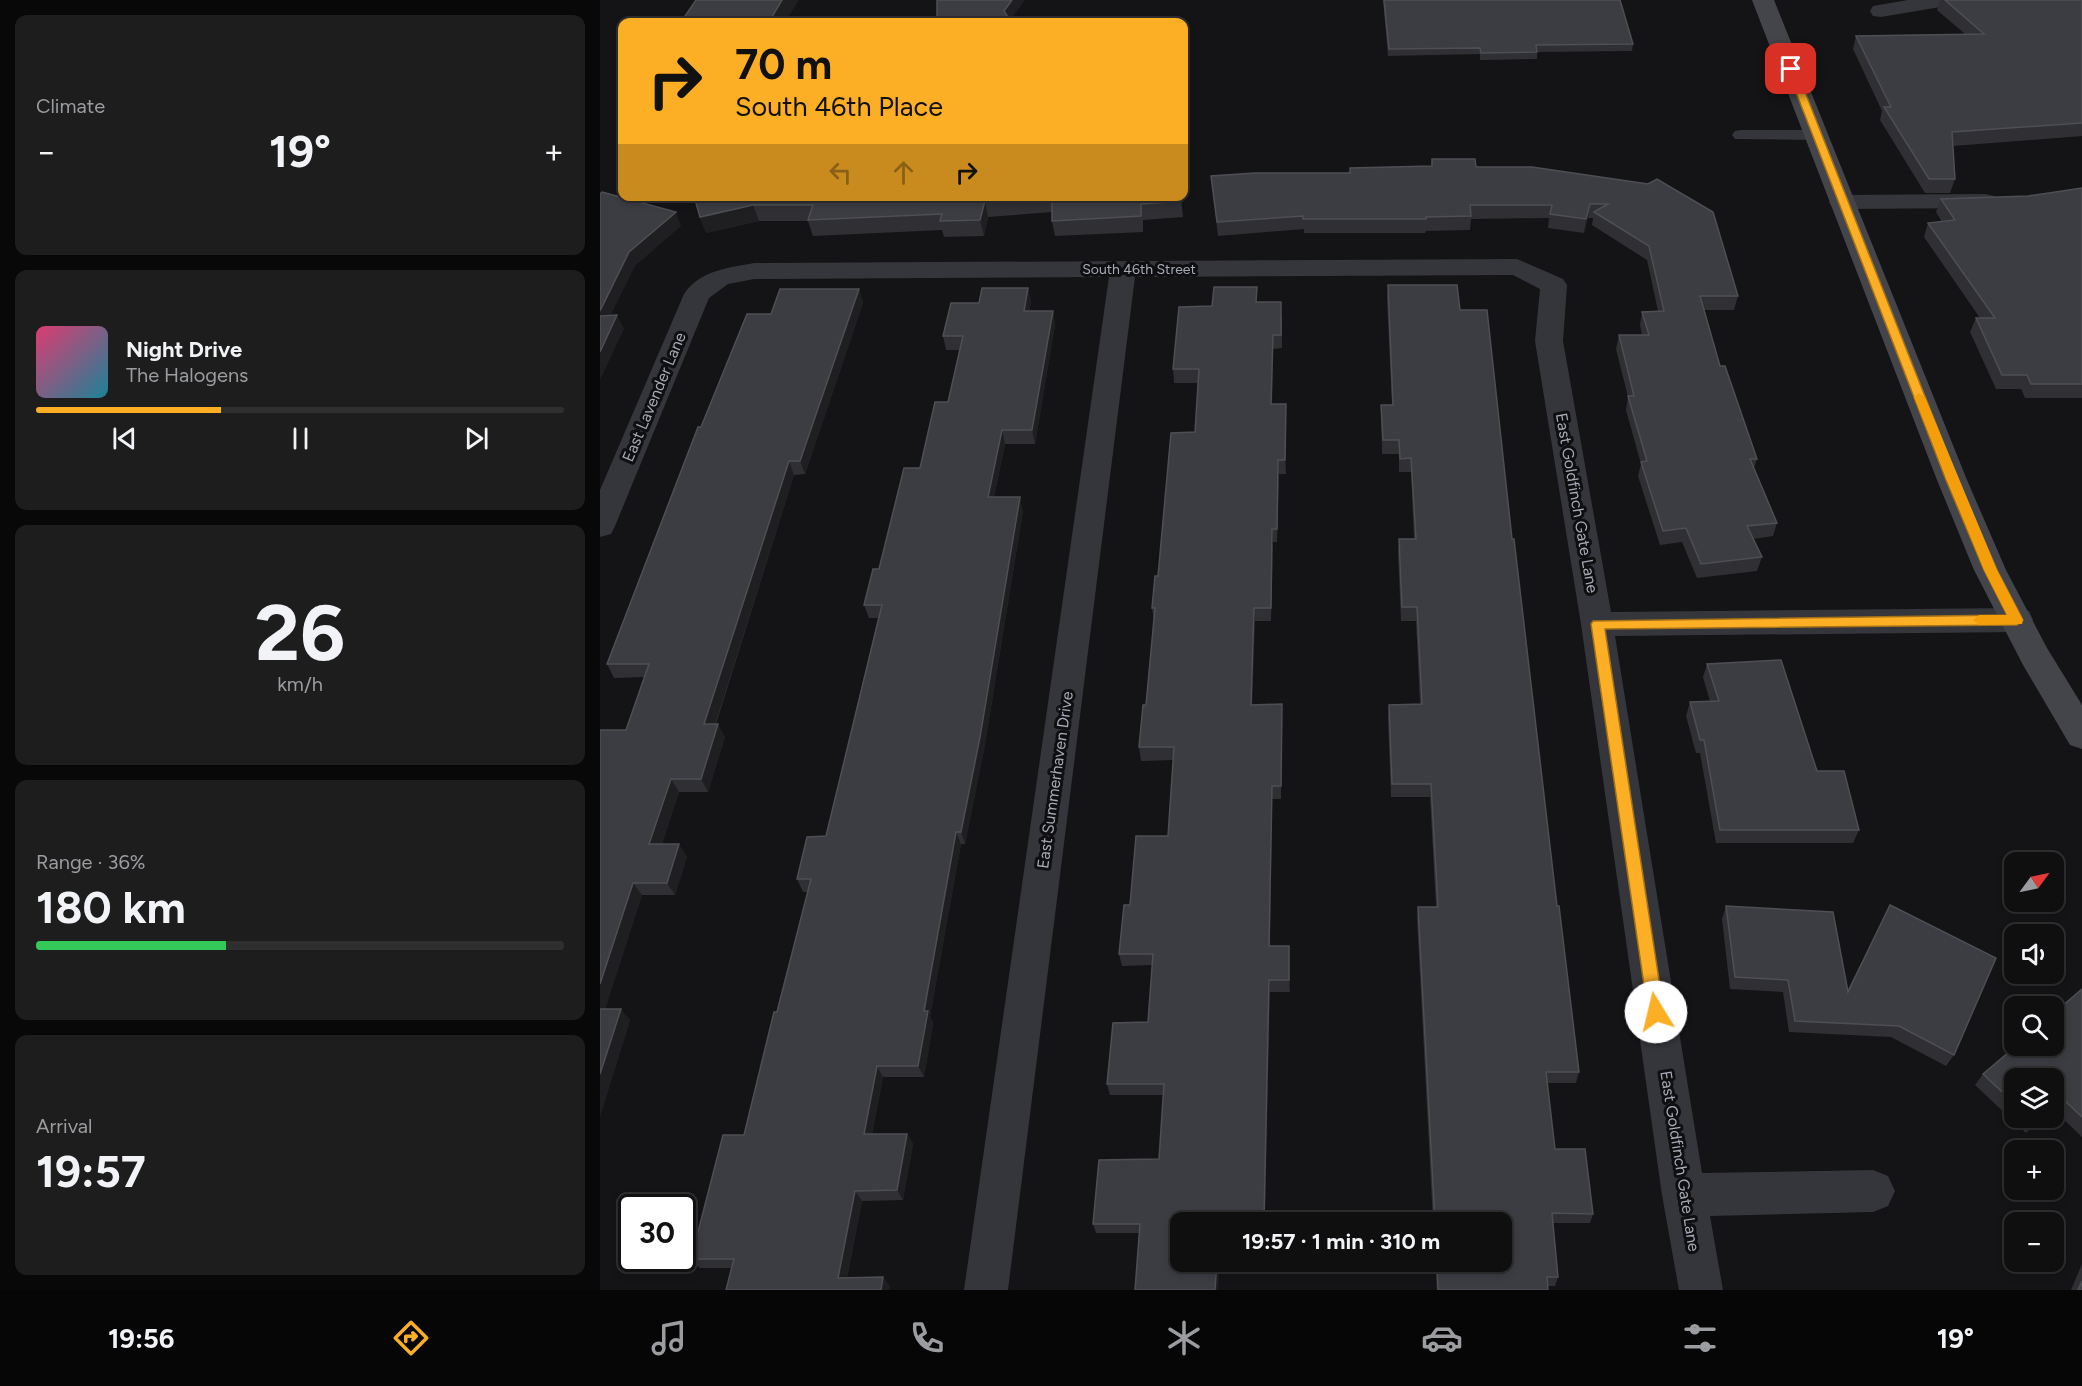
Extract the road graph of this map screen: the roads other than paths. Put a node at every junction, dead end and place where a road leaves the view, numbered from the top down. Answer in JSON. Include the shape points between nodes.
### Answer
{"nodes":[{"id":1,"x":1763,"y":0,"type":"edge"},
{"id":2,"x":1946,"y":0,"type":"edge"},
{"id":3,"x":1881,"y":11,"type":"dead end"},
{"id":4,"x":1741,"y":135,"type":"dead end"},
{"id":5,"x":1817,"y":135,"type":"junction"},
{"id":6,"x":2010,"y":201,"type":"edge"},
{"id":7,"x":1841,"y":202,"type":"junction"},
{"id":8,"x":1123,"y":269,"type":"junction"},
{"id":9,"x":720,"y":277,"type":"joint"},
{"id":10,"x":1554,"y":285,"type":"joint"},
{"id":11,"x":600,"y":526,"type":"edge"},
{"id":12,"x":2017,"y":620,"type":"junction"},
{"id":13,"x":1597,"y":624,"type":"junction"},
{"id":14,"x":2082,"y":735,"type":"edge"},
{"id":15,"x":1873,"y":1191,"type":"dead end"},
{"id":16,"x":1684,"y":1195,"type":"junction"},
{"id":17,"x":986,"y":1290,"type":"edge"},
{"id":18,"x":1701,"y":1290,"type":"edge"}],
"edges":[{"from":1,"to":5,"type":"street"},
{"from":2,"to":3,"type":"street"},
{"from":4,"to":5,"type":"lane"},
{"from":5,"to":7,"type":"street"},
{"from":6,"to":7,"type":"street"},
{"from":7,"to":12,"type":"street","via":[[1952,480],[1990,570]]},
{"from":8,"to":9,"type":"street","name":"South 46th Street","via":[[754,271]]},
{"from":8,"to":10,"type":"street","name":"South 46th Street","via":[[1517,267]]},
{"from":8,"to":17,"type":"street","name":"East Summerhaven Drive"},
{"from":9,"to":11,"type":"street","name":"East Lavender Lane","via":[[697,294]]},
{"from":10,"to":13,"type":"street","name":"East Goldfinch Gate Lane","via":[[1550,341]]},
{"from":12,"to":13,"type":"street"},
{"from":12,"to":14,"type":"street"},
{"from":13,"to":16,"type":"street","name":"East Goldfinch Gate Lane"},
{"from":15,"to":16,"type":"street"},
{"from":16,"to":18,"type":"street","name":"East Goldfinch Gate Lane"}]}
